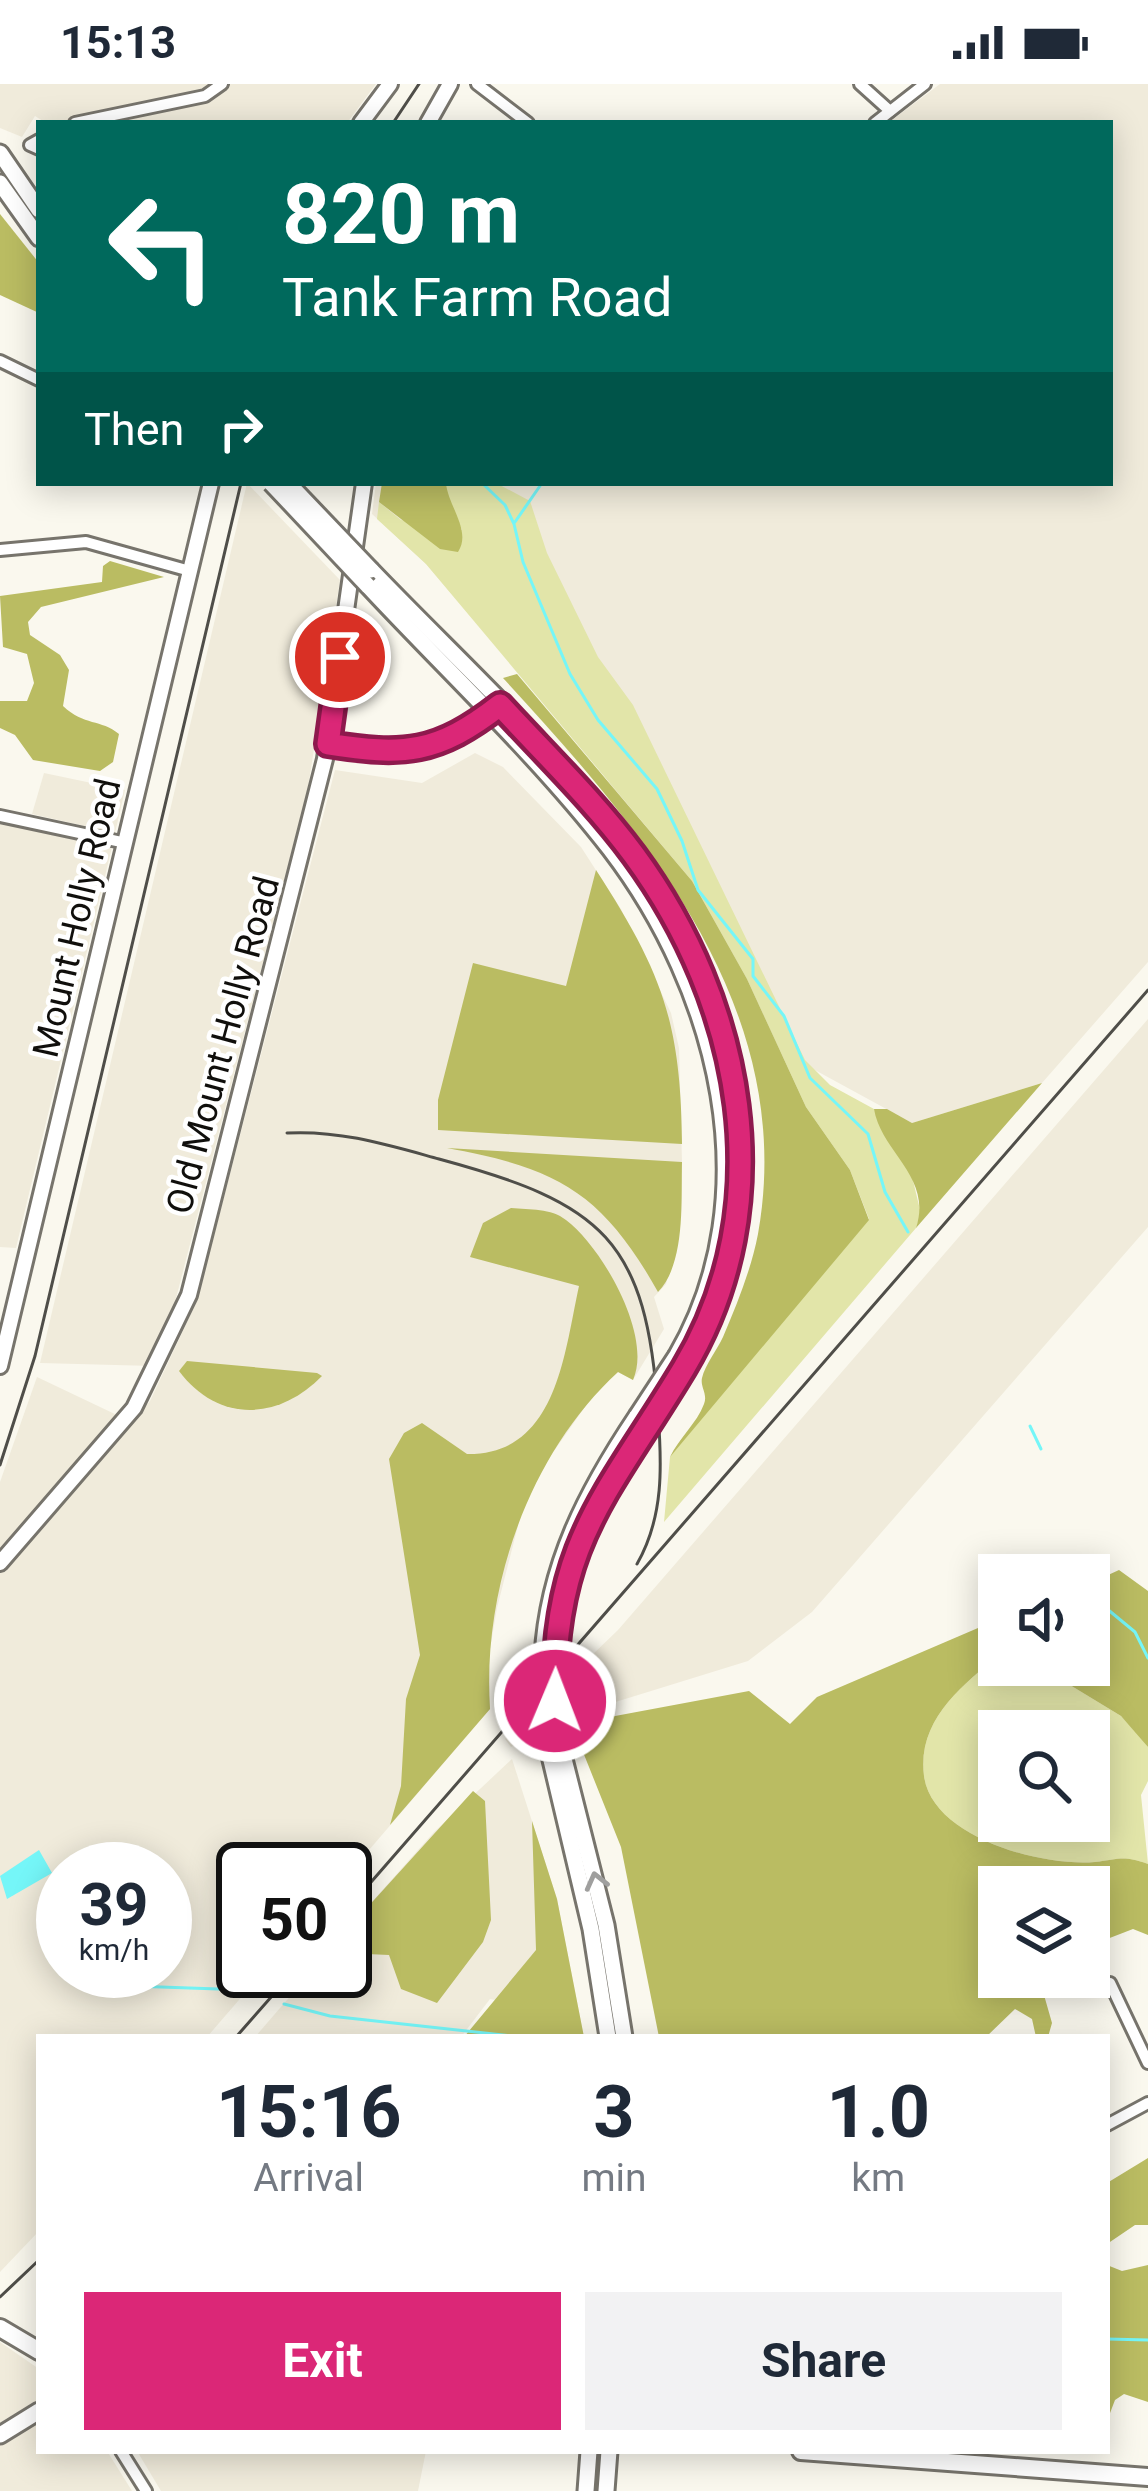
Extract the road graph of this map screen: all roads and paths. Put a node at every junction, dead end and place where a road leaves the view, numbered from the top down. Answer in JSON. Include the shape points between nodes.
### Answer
{"nodes":[{"id":1,"x":222,"y":84,"type":"edge"},
{"id":2,"x":390,"y":84,"type":"edge"},
{"id":3,"x":450,"y":84,"type":"edge"},
{"id":4,"x":477,"y":84,"type":"edge"},
{"id":5,"x":860,"y":84,"type":"edge"},
{"id":6,"x":925,"y":84,"type":"edge"},
{"id":7,"x":890,"y":111,"type":"junction"},
{"id":8,"x":89,"y":120,"type":"edge"},
{"id":9,"x":364,"y":120,"type":"edge"},
{"id":10,"x":430,"y":120,"type":"edge"},
{"id":11,"x":524,"y":120,"type":"edge"},
{"id":12,"x":879,"y":120,"type":"edge"},
{"id":13,"x":0,"y":153,"type":"edge"},
{"id":14,"x":0,"y":183,"type":"edge"},
{"id":15,"x":36,"y":206,"type":"edge"},
{"id":16,"x":36,"y":234,"type":"edge"},
{"id":17,"x":0,"y":361,"type":"edge"},
{"id":18,"x":36,"y":379,"type":"edge"},
{"id":19,"x":210,"y":486,"type":"edge"},
{"id":20,"x":274,"y":486,"type":"edge"},
{"id":21,"x":291,"y":486,"type":"edge"},
{"id":22,"x":364,"y":486,"type":"edge"},
{"id":23,"x":0,"y":550,"type":"edge"},
{"id":24,"x":190,"y":571,"type":"junction"},
{"id":25,"x":369,"y":578,"type":"junction"},
{"id":26,"x":493,"y":710,"type":"junction"},
{"id":27,"x":328,"y":744,"type":"junction"},
{"id":28,"x":0,"y":815,"type":"edge"},
{"id":29,"x":126,"y":843,"type":"junction"},
{"id":30,"x":0,"y":1366,"type":"edge"},
{"id":31,"x":0,"y":1563,"type":"edge"},
{"id":32,"x":557,"y":1757,"type":"junction"},
{"id":33,"x":1110,"y":1982,"type":"dead end"},
{"id":34,"x":608,"y":2034,"type":"edge"},
{"id":35,"x":624,"y":2034,"type":"edge"},
{"id":36,"x":1148,"y":2062,"type":"edge"},
{"id":37,"x":1148,"y":2103,"type":"edge"},
{"id":38,"x":1110,"y":2123,"type":"edge"},
{"id":39,"x":1,"y":2329,"type":"edge"},
{"id":40,"x":36,"y":2349,"type":"edge"},
{"id":41,"x":36,"y":2413,"type":"edge"},
{"id":42,"x":0,"y":2434,"type":"edge"},
{"id":43,"x":123,"y":2454,"type":"edge"},
{"id":44,"x":589,"y":2454,"type":"edge"},
{"id":45,"x":609,"y":2454,"type":"edge"},
{"id":46,"x":841,"y":2454,"type":"edge"},
{"id":47,"x":1148,"y":2477,"type":"edge"},
{"id":48,"x":146,"y":2491,"type":"edge"},
{"id":49,"x":586,"y":2491,"type":"edge"},
{"id":50,"x":606,"y":2491,"type":"edge"}],
"edges":[{"from":1,"to":8,"type":"street","via":[[205,96]]},
{"from":2,"to":9,"type":"street"},
{"from":3,"to":10,"type":"street"},
{"from":4,"to":11,"type":"street"},
{"from":5,"to":7,"type":"street"},
{"from":6,"to":7,"type":"street"},
{"from":7,"to":12,"type":"street"},
{"from":13,"to":15,"type":"main road"},
{"from":14,"to":16,"type":"main road"},
{"from":17,"to":18,"type":"street"},
{"from":19,"to":24,"type":"street","name":"Mount Holly Road"},
{"from":20,"to":25,"type":"main road","bridge":true},
{"from":21,"to":25,"type":"main road","bridge":true},
{"from":22,"to":27,"type":"street","name":"Old Mount Holly Road"},
{"from":23,"to":24,"type":"street","via":[[86,542]]},
{"from":24,"to":29,"type":"street","name":"Mount Holly Road"},
{"from":25,"to":26,"type":"main road"},
{"from":26,"to":27,"type":"street","via":[[452,738],[408,753]]},
{"from":26,"to":32,"type":"main road","bridge":true,"via":[[638,889],[685,979],[723,1109],[724,1195],[712,1266],[676,1355],[572,1528],[548,1609],[543,1657]]},
{"from":26,"to":32,"type":"main road","bridge":true,"via":[[601,814],[647,875],[694,959],[728,1052],[742,1143],[724,1280],[677,1379],[583,1532],[566,1582],[556,1641]]},
{"from":27,"to":31,"type":"street","name":"Old Mount Holly Road","via":[[184,1310],[134,1408]]},
{"from":28,"to":29,"type":"street"},
{"from":29,"to":30,"type":"street","name":"Mount Holly Road"},
{"from":32,"to":34,"type":"main road"},
{"from":35,"to":32,"type":"main road","one_way":true,"via":[[607,1925]]},
{"from":33,"to":36,"type":"street"},
{"from":37,"to":38,"type":"street"},
{"from":39,"to":40,"type":"main road"},
{"from":41,"to":42,"type":"main road"},
{"from":43,"to":48,"type":"street"},
{"from":44,"to":49,"type":"main road"},
{"from":45,"to":50,"type":"main road"},
{"from":46,"to":47,"type":"main road"}]}
